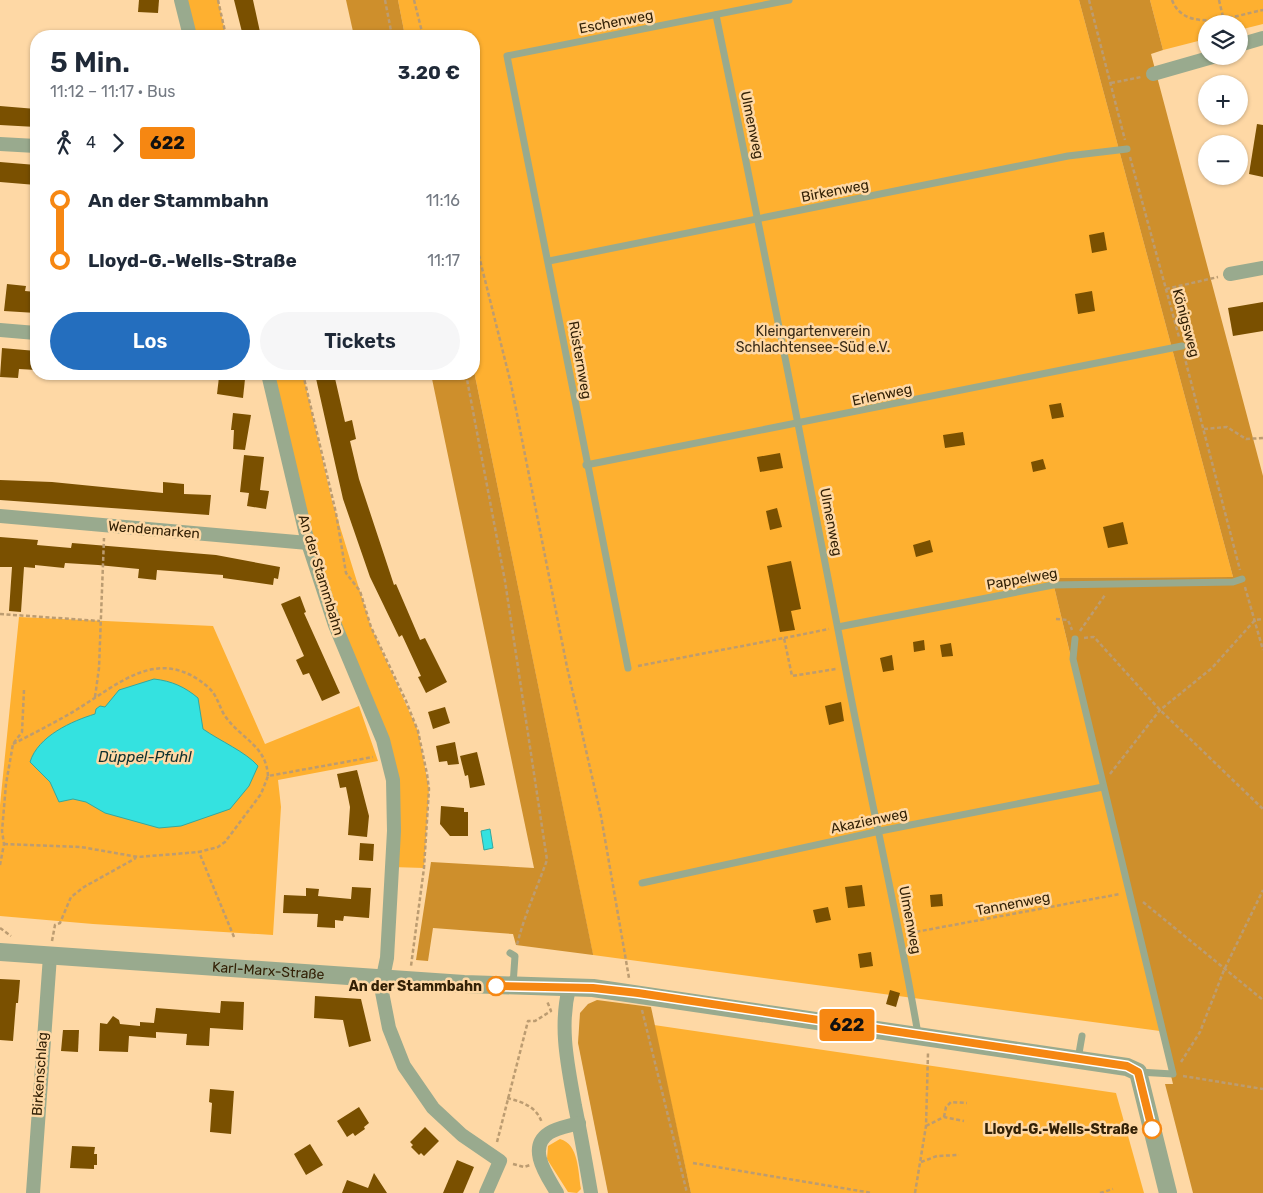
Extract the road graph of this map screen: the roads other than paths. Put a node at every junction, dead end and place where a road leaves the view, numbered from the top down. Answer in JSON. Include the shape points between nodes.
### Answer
{"nodes":[{"id":1,"x":181,"y":0,"type":"edge"},
{"id":2,"x":789,"y":0,"type":"edge"},
{"id":3,"x":716,"y":15,"type":"junction"},
{"id":4,"x":188,"y":30,"type":"edge"},
{"id":5,"x":1263,"y":38,"type":"edge"},
{"id":6,"x":1248,"y":42,"type":"edge"},
{"id":7,"x":506,"y":56,"type":"joint"},
{"id":8,"x":1198,"y":61,"type":"edge"},
{"id":9,"x":1153,"y":74,"type":"road end"},
{"id":10,"x":0,"y":144,"type":"edge"},
{"id":11,"x":30,"y":146,"type":"edge"},
{"id":12,"x":1127,"y":148,"type":"road end"},
{"id":13,"x":758,"y":219,"type":"junction"},
{"id":14,"x":549,"y":261,"type":"junction"},
{"id":15,"x":1263,"y":268,"type":"edge"},
{"id":16,"x":1230,"y":274,"type":"road end"},
{"id":17,"x":0,"y":330,"type":"edge"},
{"id":18,"x":30,"y":332,"type":"edge"},
{"id":19,"x":1182,"y":346,"type":"road end"},
{"id":20,"x":269,"y":380,"type":"edge"},
{"id":21,"x":799,"y":424,"type":"junction"},
{"id":22,"x":586,"y":466,"type":"junction"},
{"id":23,"x":0,"y":516,"type":"edge"},
{"id":24,"x":308,"y":543,"type":"junction"},
{"id":25,"x":1242,"y":579,"type":"road end"},
{"id":26,"x":838,"y":627,"type":"junction"},
{"id":27,"x":1074,"y":639,"type":"road end"},
{"id":28,"x":628,"y":668,"type":"road end"},
{"id":29,"x":1103,"y":785,"type":"junction"},
{"id":30,"x":880,"y":831,"type":"junction"},
{"id":31,"x":642,"y":884,"type":"dead end"},
{"id":32,"x":0,"y":952,"type":"edge"},
{"id":33,"x":512,"y":954,"type":"road end"},
{"id":34,"x":50,"y":956,"type":"junction"},
{"id":35,"x":382,"y":979,"type":"junction"},
{"id":36,"x":513,"y":987,"type":"junction"},
{"id":37,"x":569,"y":988,"type":"junction"},
{"id":38,"x":1082,"y":1036,"type":"dead end"},
{"id":39,"x":923,"y":1042,"type":"junction"},
{"id":40,"x":1078,"y":1059,"type":"junction"},
{"id":41,"x":1138,"y":1072,"type":"junction"},
{"id":42,"x":579,"y":1123,"type":"junction"},
{"id":43,"x":33,"y":1193,"type":"edge"},
{"id":44,"x":486,"y":1193,"type":"edge"},
{"id":45,"x":556,"y":1193,"type":"edge"},
{"id":46,"x":591,"y":1193,"type":"edge"},
{"id":47,"x":1168,"y":1193,"type":"edge"}],
"edges":[{"from":1,"to":4,"type":"street"},
{"from":2,"to":3,"type":"lane","name":"Eschenweg"},
{"from":3,"to":7,"type":"lane","name":"Eschenweg"},
{"from":3,"to":13,"type":"lane","name":"Ulmenweg"},
{"from":5,"to":6,"type":"street"},
{"from":7,"to":14,"type":"lane","name":"Rüsternweg"},
{"from":8,"to":9,"type":"street"},
{"from":10,"to":11,"type":"street"},
{"from":12,"to":13,"type":"lane","name":"Birkenweg","via":[[1068,156]]},
{"from":13,"to":14,"type":"lane","name":"Birkenweg"},
{"from":13,"to":21,"type":"lane","name":"Ulmenweg"},
{"from":14,"to":22,"type":"lane","name":"Rüsternweg"},
{"from":15,"to":16,"type":"street"},
{"from":17,"to":18,"type":"street"},
{"from":19,"to":21,"type":"lane","name":"Erlenweg"},
{"from":20,"to":24,"type":"street","name":"An der Stammbahn"},
{"from":21,"to":22,"type":"lane","name":"Erlenweg"},
{"from":21,"to":26,"type":"lane","name":"Ulmenweg"},
{"from":22,"to":28,"type":"lane","name":"Rüsternweg"},
{"from":23,"to":24,"type":"street","name":"Wendemarken"},
{"from":24,"to":35,"type":"street","name":"An der Stammbahn","via":[[335,625],[387,754],[393,780],[395,806],[387,958]]},
{"from":25,"to":26,"type":"lane","name":"Pappelweg","via":[[1233,582],[1053,585]]},
{"from":26,"to":30,"type":"lane","name":"Ulmenweg"},
{"from":27,"to":29,"type":"lane","via":[[1073,659]]},
{"from":29,"to":30,"type":"lane","name":"Akazienweg"},
{"from":29,"to":41,"type":"lane","via":[[1173,1074]]},
{"from":30,"to":31,"type":"lane","name":"Akazienweg"},
{"from":30,"to":39,"type":"lane","name":"Ulmenweg"},
{"from":32,"to":34,"type":"street","name":"Karl-Marx-Straße"},
{"from":33,"to":36,"type":"lane"},
{"from":34,"to":35,"type":"street","name":"Karl-Marx-Straße"},
{"from":34,"to":43,"type":"street","name":"Birkenschlag"},
{"from":35,"to":36,"type":"street","name":"Karl-Marx-Straße"},
{"from":35,"to":44,"type":"street","name":"An der Stammbahn","via":[[382,999],[394,1043],[418,1088],[446,1122],[477,1148],[500,1161]]},
{"from":36,"to":37,"type":"street","name":"Karl-Marx-Straße"},
{"from":37,"to":39,"type":"street","name":"Karl-Marx-Straße","via":[[597,988]]},
{"from":37,"to":42,"type":"street","via":[[563,1026]]},
{"from":38,"to":40,"type":"lane"},
{"from":39,"to":40,"type":"street","name":"Karl-Marx-Straße"},
{"from":40,"to":41,"type":"street","name":"Karl-Marx-Straße","via":[[1127,1066]]},
{"from":41,"to":47,"type":"street"},
{"from":42,"to":45,"type":"street","via":[[550,1132],[539,1149],[541,1162]]},
{"from":42,"to":46,"type":"street"}]}
